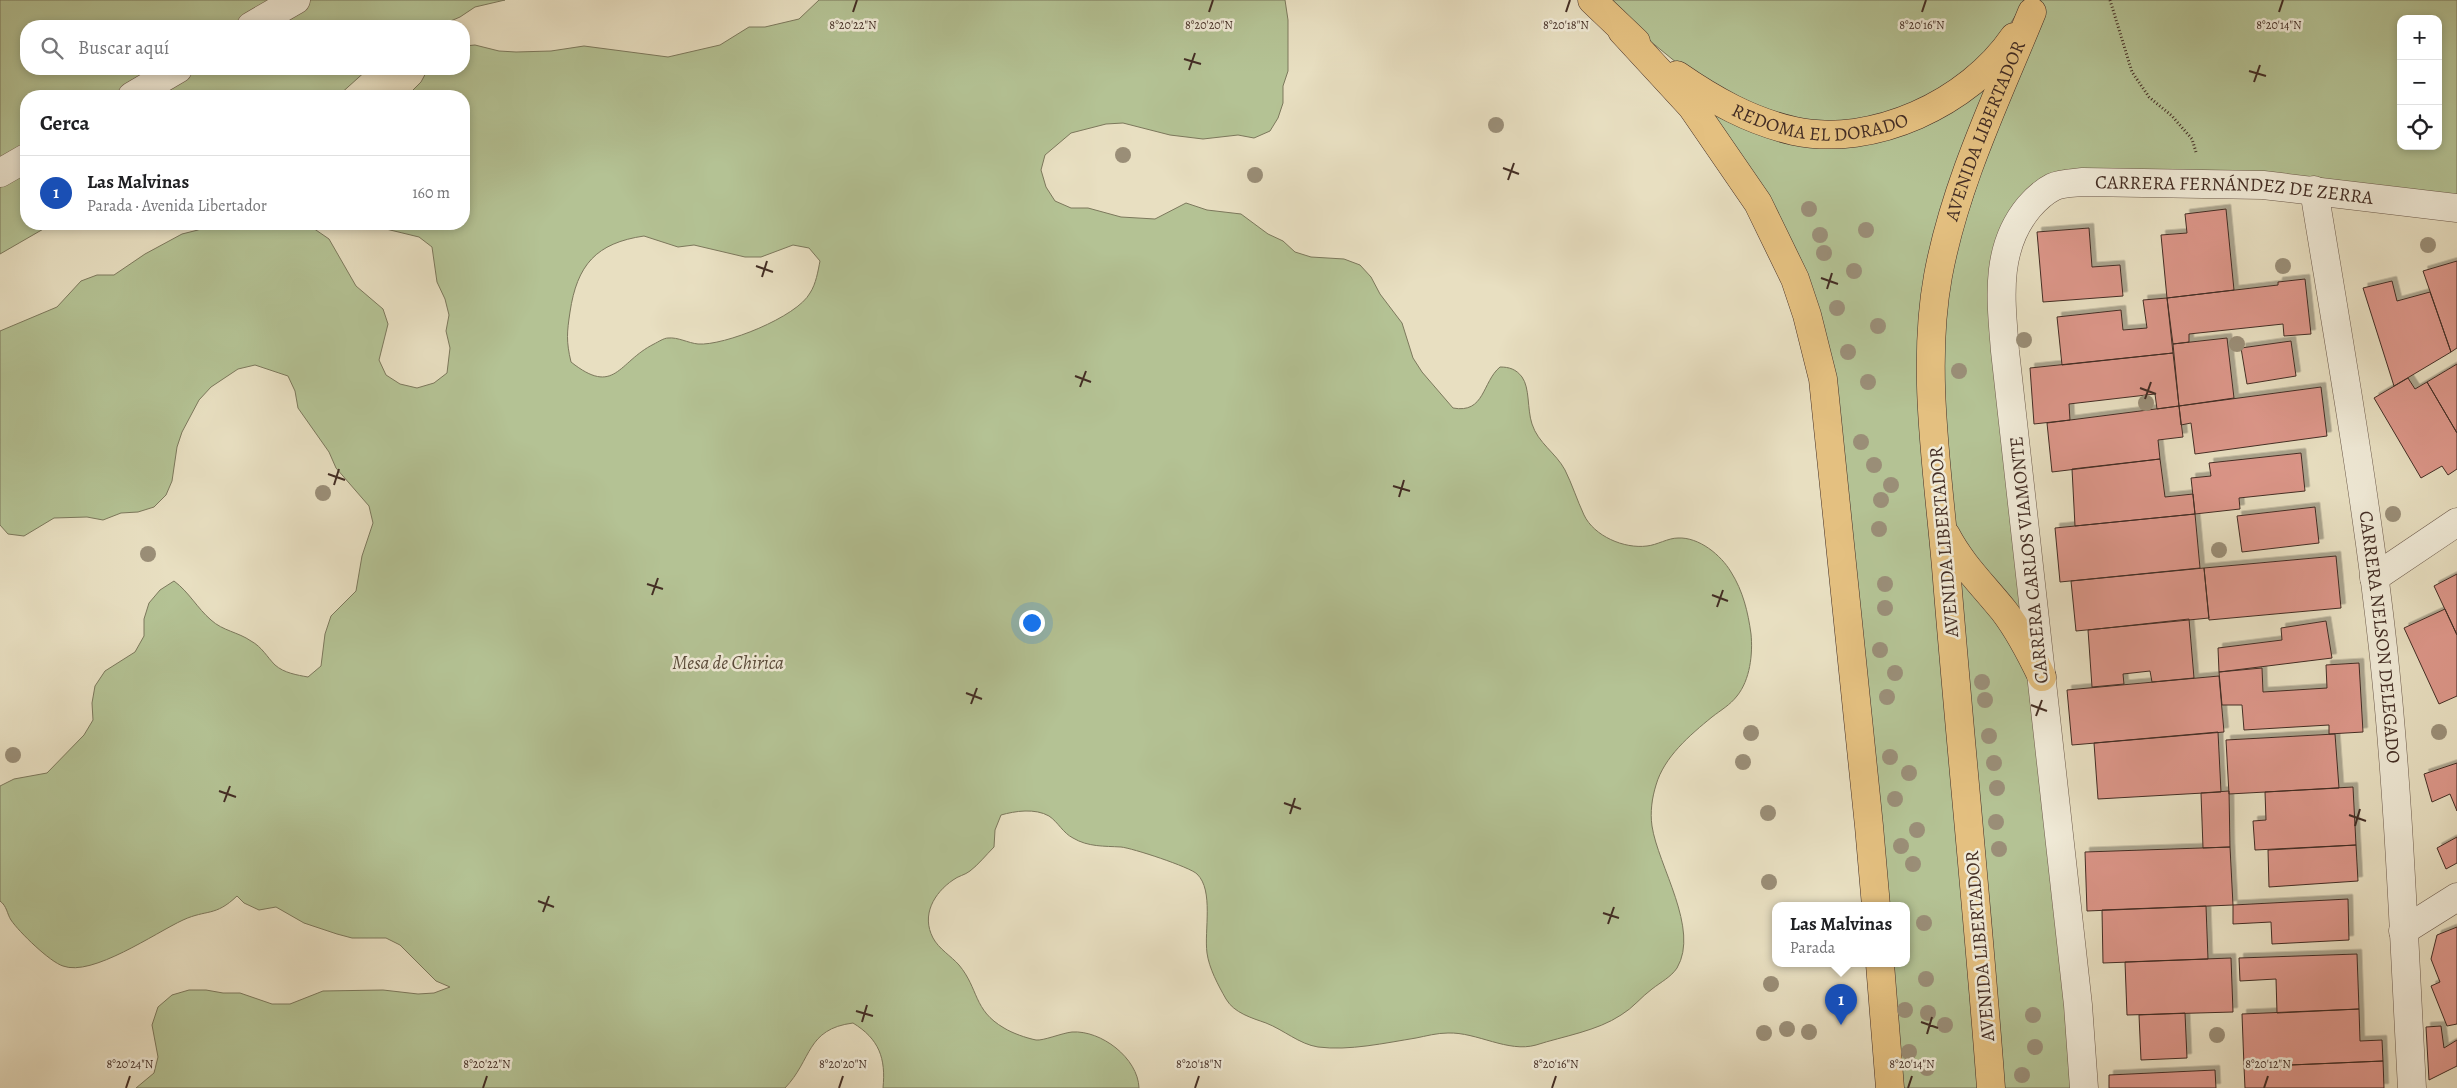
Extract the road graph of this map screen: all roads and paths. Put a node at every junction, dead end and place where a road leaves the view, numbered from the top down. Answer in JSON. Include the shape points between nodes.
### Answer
{"nodes":[{"id":1,"x":296,"y":0,"type":"edge"},
{"id":2,"x":1592,"y":0,"type":"edge"},
{"id":3,"x":2110,"y":0,"type":"edge"},
{"id":4,"x":2034,"y":6,"type":"edge"},
{"id":5,"x":261,"y":20,"type":"edge"},
{"id":6,"x":1622,"y":31,"type":"junction"},
{"id":7,"x":168,"y":75,"type":"edge"},
{"id":8,"x":142,"y":90,"type":"edge"},
{"id":9,"x":20,"y":162,"type":"edge"},
{"id":10,"x":0,"y":174,"type":"edge"},
{"id":11,"x":2205,"y":184,"type":"junction"},
{"id":12,"x":2314,"y":190,"type":"junction"},
{"id":13,"x":2457,"y":208,"type":"edge"},
{"id":14,"x":2023,"y":215,"type":"joint"},
{"id":15,"x":2457,"y":522,"type":"edge"},
{"id":16,"x":1942,"y":528,"type":"junction"},
{"id":17,"x":2374,"y":578,"type":"junction"},
{"id":18,"x":2042,"y":677,"type":"junction"},
{"id":19,"x":2457,"y":897,"type":"edge"},
{"id":20,"x":1876,"y":902,"type":"edge"},
{"id":21,"x":2403,"y":931,"type":"junction"},
{"id":22,"x":1880,"y":967,"type":"edge"},
{"id":23,"x":1890,"y":1088,"type":"edge"},
{"id":24,"x":1991,"y":1088,"type":"edge"},
{"id":25,"x":2084,"y":1088,"type":"edge"},
{"id":26,"x":2412,"y":1088,"type":"edge"}],
"edges":[{"from":1,"to":5,"type":"street"},
{"from":2,"to":6,"type":"main road","name":"REDOMA EL DORADO"},
{"from":3,"to":11,"type":"path","via":[[2132,72],[2149,97],[2192,139]]},
{"from":4,"to":6,"type":"main road","name":"REDOMA EL DORADO","via":[[2012,40],[1982,73],[1944,101],[1917,116],[1884,127],[1853,132],[1794,131],[1755,119],[1714,100],[1671,71]]},
{"from":4,"to":16,"type":"main road","name":"AVENIDA LIBERTADOR","via":[[1971,162],[1953,215],[1938,276],[1932,323],[1932,384]]},
{"from":6,"to":20,"type":"main road","via":[[1692,107],[1758,203],[1795,279],[1807,315],[1823,379]]},
{"from":7,"to":8,"type":"street"},
{"from":9,"to":10,"type":"street"},
{"from":11,"to":12,"type":"street","name":"CARRERA FERNÁNDEZ DE ZERRA"},
{"from":11,"to":14,"type":"street","name":"CARRERA FERNÁNDEZ DE ZERRA","via":[[2083,182],[2054,186],[2039,196]]},
{"from":12,"to":13,"type":"street","name":"CARRERA FERNÁNDEZ DE ZERRA"},
{"from":12,"to":17,"type":"street","name":"CARRERA NELSON DELEGADO"},
{"from":14,"to":18,"type":"street","name":"CARRERA CARLOS VIAMONTE","via":[[2005,253],[2001,301]]},
{"from":15,"to":17,"type":"street"},
{"from":16,"to":18,"type":"main road","via":[[1960,560],[2023,638]]},
{"from":16,"to":24,"type":"main road","name":"AVENIDA LIBERTADOR"},
{"from":17,"to":21,"type":"street","name":"CARRERA NELSON DELEGADO","via":[[2393,770]]},
{"from":18,"to":25,"type":"street","name":"CARRERA CARLOS VIAMONTE"},
{"from":19,"to":21,"type":"street"},
{"from":21,"to":26,"type":"street","name":"CARRERA NELSON DELEGADO"},
{"from":22,"to":23,"type":"main road"}]}
